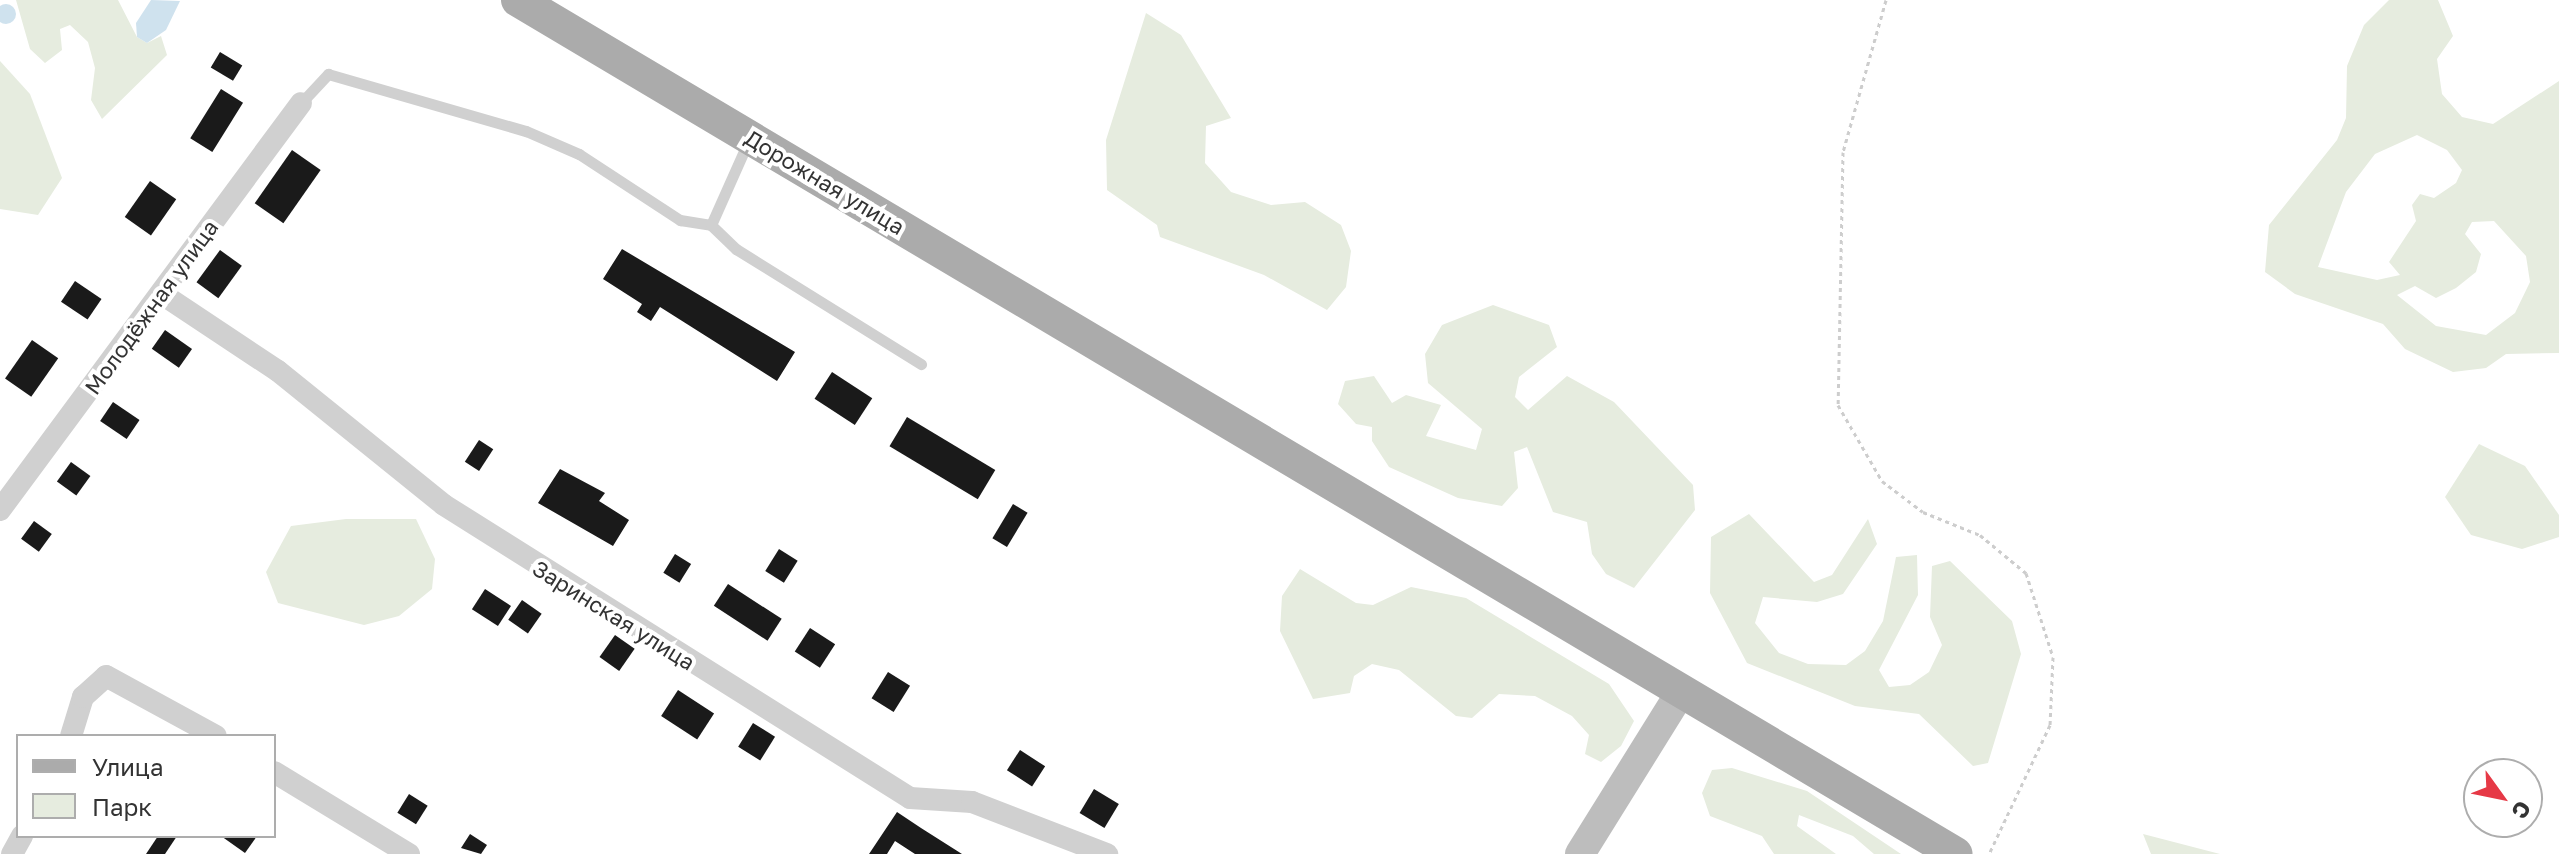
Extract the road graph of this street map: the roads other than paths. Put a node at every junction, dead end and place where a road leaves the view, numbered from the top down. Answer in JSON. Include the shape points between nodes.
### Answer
{"nodes":[{"id":1,"x":518,"y":0,"type":"edge"},
{"id":2,"x":301,"y":103,"type":"joint"},
{"id":3,"x":750,"y":138,"type":"junction"},
{"id":4,"x":711,"y":225,"type":"junction"},
{"id":5,"x":162,"y":294,"type":"junction"},
{"id":6,"x":921,"y":364,"type":"dead end"},
{"id":7,"x":0,"y":510,"type":"edge"},
{"id":8,"x":1681,"y":692,"type":"junction"},
{"id":9,"x":72,"y":734,"type":"edge"},
{"id":10,"x":212,"y":734,"type":"edge"},
{"id":11,"x":276,"y":773,"type":"edge"},
{"id":12,"x":409,"y":854,"type":"edge"},
{"id":13,"x":1107,"y":854,"type":"edge"},
{"id":14,"x":1580,"y":854,"type":"edge"},
{"id":15,"x":1956,"y":854,"type":"edge"}],
"edges":[{"from":1,"to":3,"type":"main road","name":"Дорожная улица"},
{"from":2,"to":4,"type":"lane","via":[[328,74],[364,81],[526,131],[579,154],[680,220]]},
{"from":2,"to":5,"type":"street","name":"Молодёжная улица"},
{"from":3,"to":4,"type":"lane"},
{"from":3,"to":8,"type":"main road","name":"Дорожная улица"},
{"from":4,"to":6,"type":"lane","via":[[736,249]]},
{"from":5,"to":7,"type":"street","name":"Молодёжная улица"},
{"from":5,"to":13,"type":"street","name":"Заринская улица","via":[[290,380],[456,513],[910,798],[972,802]]},
{"from":8,"to":14,"type":"street"},
{"from":8,"to":15,"type":"main road","name":"Дорожная улица"},
{"from":9,"to":10,"type":"street","via":[[83,697],[106,676]]},
{"from":11,"to":12,"type":"street"}]}
